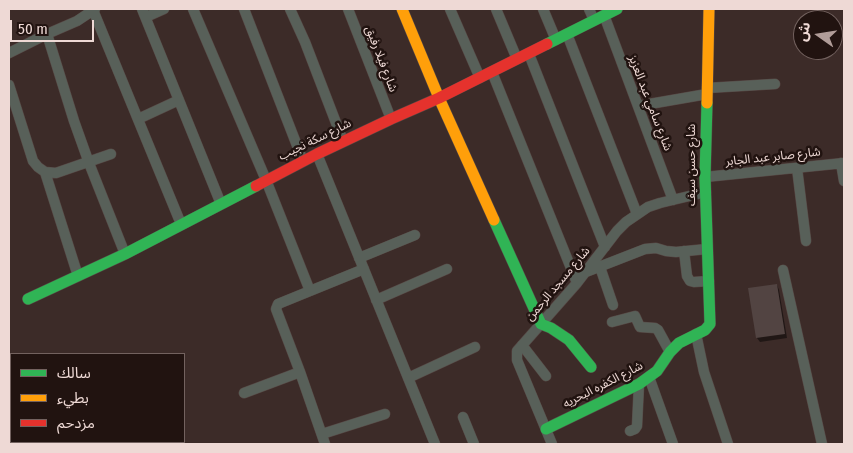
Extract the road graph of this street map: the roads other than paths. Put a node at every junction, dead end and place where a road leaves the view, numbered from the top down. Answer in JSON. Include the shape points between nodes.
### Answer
{"nodes":[{"id":1,"x":94,"y":9,"type":"edge"},
{"id":2,"x":164,"y":9,"type":"edge"},
{"id":3,"x":193,"y":9,"type":"edge"},
{"id":4,"x":244,"y":9,"type":"edge"},
{"id":5,"x":290,"y":9,"type":"edge"},
{"id":6,"x":348,"y":9,"type":"edge"},
{"id":7,"x":402,"y":9,"type":"edge"},
{"id":8,"x":450,"y":9,"type":"edge"},
{"id":9,"x":496,"y":9,"type":"edge"},
{"id":10,"x":543,"y":9,"type":"edge"},
{"id":11,"x":589,"y":9,"type":"edge"},
{"id":12,"x":617,"y":9,"type":"edge"},
{"id":13,"x":710,"y":9,"type":"edge"},
{"id":14,"x":144,"y":13,"type":"edge"},
{"id":15,"x":599,"y":18,"type":"junction"},
{"id":16,"x":47,"y":34,"type":"junction"},
{"id":17,"x":567,"y":34,"type":"junction"},
{"id":18,"x":556,"y":40,"type":"junction"},
{"id":19,"x":9,"y":53,"type":"edge"},
{"id":20,"x":529,"y":54,"type":"junction"},
{"id":21,"x":517,"y":59,"type":"junction"},
{"id":22,"x":492,"y":72,"type":"junction"},
{"id":23,"x":480,"y":78,"type":"junction"},
{"id":24,"x":774,"y":84,"type":"dead end"},
{"id":25,"x":9,"y":85,"type":"edge"},
{"id":26,"x":707,"y":91,"type":"junction"},
{"id":27,"x":440,"y":98,"type":"junction"},
{"id":28,"x":179,"y":100,"type":"junction"},
{"id":29,"x":638,"y":106,"type":"junction"},
{"id":30,"x":138,"y":119,"type":"junction"},
{"id":31,"x":391,"y":119,"type":"junction"},
{"id":32,"x":343,"y":142,"type":"junction"},
{"id":33,"x":111,"y":154,"type":"dead end"},
{"id":34,"x":317,"y":154,"type":"junction"},
{"id":35,"x":303,"y":161,"type":"junction"},
{"id":36,"x":89,"y":163,"type":"junction"},
{"id":37,"x":843,"y":163,"type":"edge"},
{"id":38,"x":797,"y":168,"type":"junction"},
{"id":39,"x":45,"y":172,"type":"junction"},
{"id":40,"x":705,"y":177,"type":"junction"},
{"id":41,"x":266,"y":180,"type":"junction"},
{"id":42,"x":844,"y":181,"type":"edge"},
{"id":43,"x":706,"y":192,"type":"junction"},
{"id":44,"x":673,"y":200,"type":"junction"},
{"id":45,"x":221,"y":204,"type":"junction"},
{"id":46,"x":637,"y":214,"type":"junction"},
{"id":47,"x":181,"y":224,"type":"junction"},
{"id":48,"x":415,"y":235,"type":"dead end"},
{"id":49,"x":806,"y":241,"type":"dead end"},
{"id":50,"x":605,"y":247,"type":"junction"},
{"id":51,"x":707,"y":249,"type":"junction"},
{"id":52,"x":684,"y":251,"type":"junction"},
{"id":53,"x":125,"y":254,"type":"junction"},
{"id":54,"x":359,"y":258,"type":"junction"},
{"id":55,"x":600,"y":267,"type":"junction"},
{"id":56,"x":447,"y":268,"type":"dead end"},
{"id":57,"x":364,"y":269,"type":"junction"},
{"id":58,"x":783,"y":270,"type":"dead end"},
{"id":59,"x":585,"y":273,"type":"junction"},
{"id":60,"x":78,"y":276,"type":"junction"},
{"id":61,"x":709,"y":281,"type":"junction"},
{"id":62,"x":577,"y":283,"type":"junction"},
{"id":63,"x":310,"y":291,"type":"junction"},
{"id":64,"x":28,"y":299,"type":"dead end"},
{"id":65,"x":376,"y":300,"type":"junction"},
{"id":66,"x":613,"y":306,"type":"dead end"},
{"id":67,"x":710,"y":320,"type":"joint"},
{"id":68,"x":612,"y":322,"type":"dead end"},
{"id":69,"x":541,"y":324,"type":"junction"},
{"id":70,"x":696,"y":334,"type":"junction"},
{"id":71,"x":522,"y":345,"type":"junction"},
{"id":72,"x":475,"y":348,"type":"dead end"},
{"id":73,"x":670,"y":352,"type":"junction"},
{"id":74,"x":591,"y":367,"type":"dead end"},
{"id":75,"x":300,"y":372,"type":"junction"},
{"id":76,"x":546,"y":376,"type":"dead end"},
{"id":77,"x":649,"y":377,"type":"junction"},
{"id":78,"x":408,"y":378,"type":"junction"},
{"id":79,"x":638,"y":384,"type":"junction"},
{"id":80,"x":244,"y":393,"type":"dead end"},
{"id":81,"x":385,"y":414,"type":"dead end"},
{"id":82,"x":463,"y":417,"type":"dead end"},
{"id":83,"x":546,"y":429,"type":"junction"},
{"id":84,"x":630,"y":431,"type":"dead end"},
{"id":85,"x":322,"y":434,"type":"junction"},
{"id":86,"x":326,"y":444,"type":"edge"},
{"id":87,"x":435,"y":444,"type":"edge"},
{"id":88,"x":474,"y":444,"type":"edge"},
{"id":89,"x":552,"y":444,"type":"edge"},
{"id":90,"x":673,"y":444,"type":"edge"},
{"id":91,"x":728,"y":444,"type":"edge"},
{"id":92,"x":822,"y":444,"type":"edge"}],
"edges":[{"from":1,"to":16,"type":"street","via":[[77,21]]},
{"from":1,"to":30,"type":"street"},
{"from":2,"to":14,"type":"street"},
{"from":3,"to":41,"type":"street"},
{"from":4,"to":35,"type":"street"},
{"from":5,"to":32,"type":"street"},
{"from":6,"to":31,"type":"street","name":"شارع فيلا رفيق"},
{"from":7,"to":27,"type":"street"},
{"from":8,"to":23,"type":"street"},
{"from":9,"to":21,"type":"street"},
{"from":10,"to":18,"type":"street"},
{"from":11,"to":15,"type":"street","name":"شارع سامي عبد العزيز"},
{"from":12,"to":15,"type":"street","name":"شارع سكة نجيب"},
{"from":13,"to":26,"type":"street","name":"شارع حسن سيف"},
{"from":14,"to":28,"type":"street"},
{"from":15,"to":17,"type":"street","name":"شارع سكة نجيب"},
{"from":15,"to":29,"type":"street","name":"شارع سامي عبد العزيز"},
{"from":16,"to":19,"type":"street"},
{"from":16,"to":36,"type":"street"},
{"from":17,"to":18,"type":"street","name":"شارع سكة نجيب"},
{"from":17,"to":46,"type":"street"},
{"from":18,"to":20,"type":"street","name":"شارع سكة نجيب"},
{"from":20,"to":21,"type":"street","name":"شارع سكة نجيب"},
{"from":20,"to":50,"type":"street"},
{"from":21,"to":22,"type":"street","name":"شارع سكة نجيب"},
{"from":22,"to":23,"type":"street","name":"شارع سكة نجيب"},
{"from":22,"to":62,"type":"street"},
{"from":23,"to":27,"type":"street","name":"شارع سكة نجيب"},
{"from":24,"to":26,"type":"street"},
{"from":25,"to":39,"type":"street","via":[[33,162]]},
{"from":26,"to":29,"type":"street"},
{"from":26,"to":40,"type":"street","name":"شارع حسن سيف"},
{"from":27,"to":31,"type":"street","name":"شارع سكة نجيب"},
{"from":27,"to":69,"type":"street"},
{"from":28,"to":30,"type":"street"},
{"from":28,"to":45,"type":"street"},
{"from":29,"to":44,"type":"street","name":"شارع سامي عبد العزيز"},
{"from":30,"to":47,"type":"street"},
{"from":31,"to":32,"type":"street","name":"شارع سكة نجيب"},
{"from":32,"to":34,"type":"street","name":"شارع سكة نجيب"},
{"from":33,"to":36,"type":"street"},
{"from":34,"to":35,"type":"street","name":"شارع سكة نجيب"},
{"from":34,"to":54,"type":"street"},
{"from":35,"to":41,"type":"street","name":"شارع سكة نجيب"},
{"from":36,"to":39,"type":"street","via":[[56,173]]},
{"from":36,"to":53,"type":"street"},
{"from":37,"to":38,"type":"street","name":"شارع صابر عبد الجابر"},
{"from":37,"to":42,"type":"street"},
{"from":38,"to":40,"type":"street","name":"شارع صابر عبد الجابر"},
{"from":38,"to":49,"type":"street"},
{"from":39,"to":60,"type":"street"},
{"from":40,"to":43,"type":"street","name":"شارع حسن سيف"},
{"from":41,"to":45,"type":"street","name":"شارع سكة نجيب"},
{"from":41,"to":63,"type":"street"},
{"from":43,"to":44,"type":"street","name":"شارع مسجد الرحمن"},
{"from":43,"to":51,"type":"street","name":"شارع حسن سيف"},
{"from":44,"to":46,"type":"street","name":"شارع مسجد الرحمن","via":[[648,207]]},
{"from":45,"to":47,"type":"street","name":"شارع سكة نجيب"},
{"from":46,"to":50,"type":"street","name":"شارع مسجد الرحمن","via":[[617,231]]},
{"from":47,"to":53,"type":"street","name":"شارع سكة نجيب"},
{"from":48,"to":54,"type":"street"},
{"from":50,"to":59,"type":"street","name":"شارع مسجد الرحمن"},
{"from":51,"to":52,"type":"street"},
{"from":51,"to":61,"type":"street","name":"شارع حسن سيف"},
{"from":52,"to":55,"type":"street","via":[[645,249]]},
{"from":52,"to":61,"type":"street","via":[[690,281]]},
{"from":53,"to":60,"type":"street","name":"شارع سكة نجيب"},
{"from":54,"to":57,"type":"street"},
{"from":55,"to":59,"type":"street"},
{"from":55,"to":66,"type":"street"},
{"from":56,"to":65,"type":"street"},
{"from":57,"to":63,"type":"street"},
{"from":57,"to":65,"type":"street"},
{"from":58,"to":92,"type":"street"},
{"from":59,"to":62,"type":"street","name":"شارع مسجد الرحمن"},
{"from":60,"to":64,"type":"street","name":"شارع سكة نجيب"},
{"from":61,"to":67,"type":"street","name":"شارع حسن سيف"},
{"from":62,"to":69,"type":"street","name":"شارع مسجد الرحمن"},
{"from":63,"to":75,"type":"street","via":[[278,304],[276,309]]},
{"from":65,"to":78,"type":"street"},
{"from":67,"to":70,"type":"street","name":"شارع الكفره البحريه","via":[[708,327]]},
{"from":68,"to":73,"type":"street","via":[[635,316],[640,327],[658,330]]},
{"from":69,"to":71,"type":"street","name":"شارع مسجد الرحمن"},
{"from":69,"to":74,"type":"street","via":[[569,340]]},
{"from":70,"to":73,"type":"street","name":"شارع الكفره البحريه"},
{"from":70,"to":91,"type":"street","via":[[704,372]]},
{"from":71,"to":76,"type":"street"},
{"from":71,"to":83,"type":"street","via":[[517,351],[517,360]]},
{"from":72,"to":78,"type":"street"},
{"from":73,"to":77,"type":"street","name":"شارع الكفره البحريه"},
{"from":75,"to":80,"type":"street"},
{"from":75,"to":85,"type":"street"},
{"from":77,"to":79,"type":"street","name":"شارع الكفره البحريه"},
{"from":77,"to":90,"type":"street"},
{"from":78,"to":87,"type":"street"},
{"from":79,"to":83,"type":"street","name":"شارع الكفره البحريه"},
{"from":79,"to":84,"type":"street","via":[[637,426]]},
{"from":81,"to":85,"type":"street"},
{"from":82,"to":88,"type":"street"},
{"from":83,"to":89,"type":"street"},
{"from":85,"to":86,"type":"street"}]}
